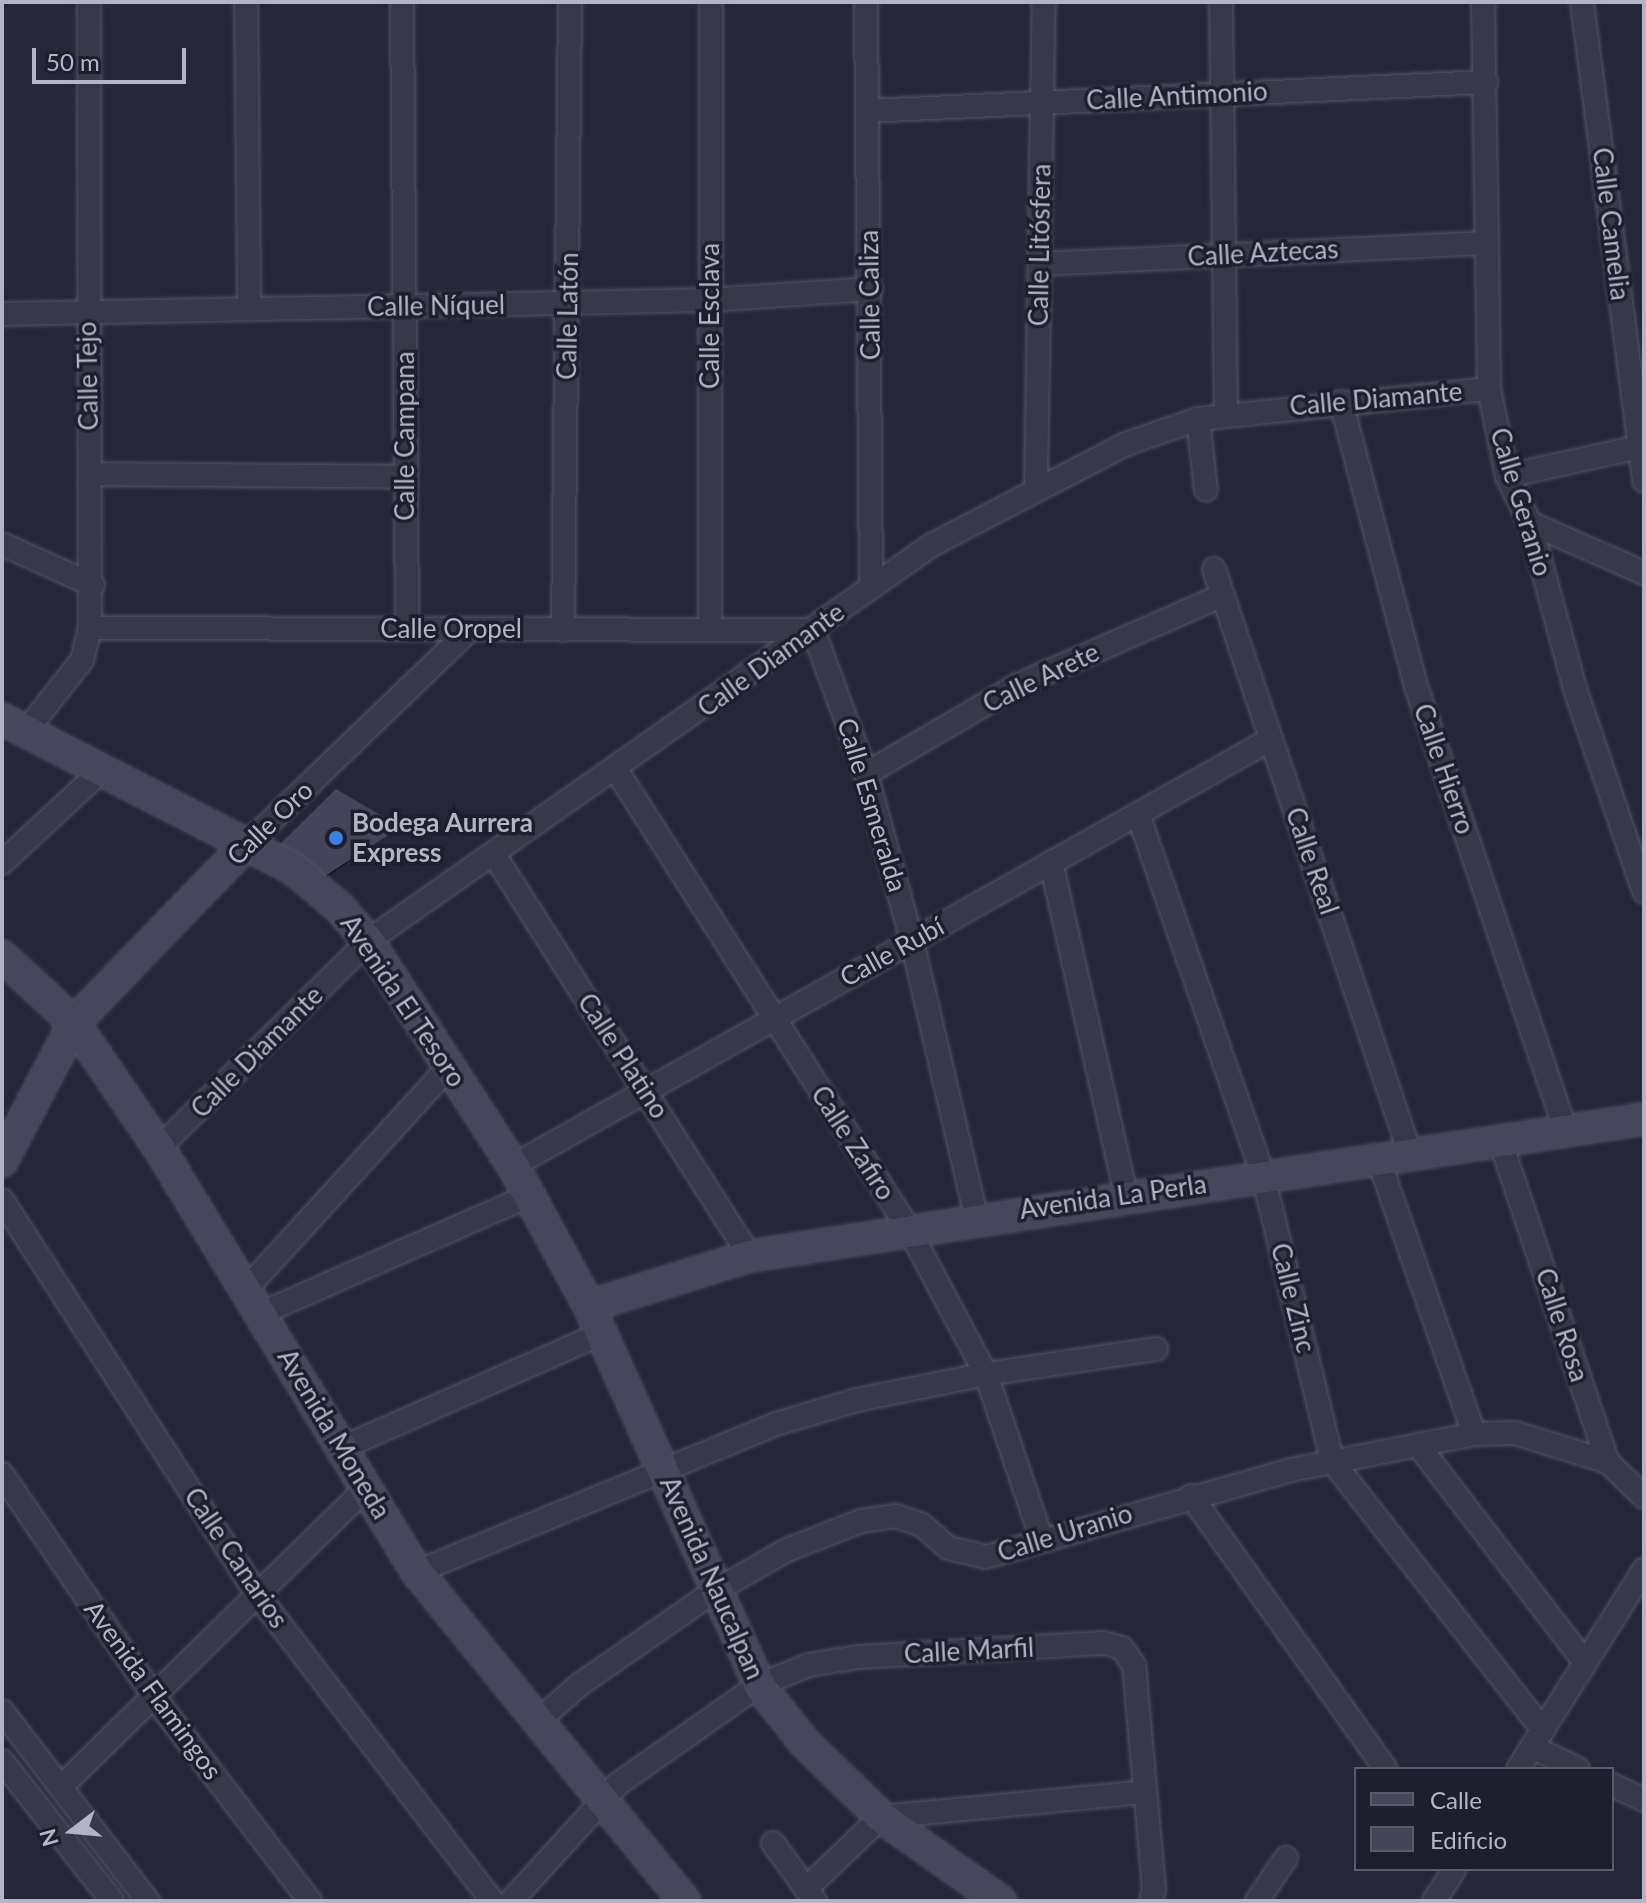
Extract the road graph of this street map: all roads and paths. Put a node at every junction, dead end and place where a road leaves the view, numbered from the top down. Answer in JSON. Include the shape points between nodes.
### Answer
{"nodes":[{"id":1,"x":89,"y":2,"type":"edge"},
{"id":2,"x":246,"y":2,"type":"edge"},
{"id":3,"x":402,"y":2,"type":"edge"},
{"id":4,"x":570,"y":2,"type":"edge"},
{"id":5,"x":711,"y":2,"type":"edge"},
{"id":6,"x":866,"y":2,"type":"edge"},
{"id":7,"x":1044,"y":2,"type":"edge"},
{"id":8,"x":1221,"y":2,"type":"edge"},
{"id":9,"x":1483,"y":2,"type":"edge"},
{"id":10,"x":1582,"y":2,"type":"edge"},
{"id":11,"x":1486,"y":82,"type":"junction"},
{"id":12,"x":1222,"y":94,"type":"junction"},
{"id":13,"x":1042,"y":103,"type":"junction"},
{"id":14,"x":867,"y":111,"type":"junction"},
{"id":15,"x":1487,"y":243,"type":"junction"},
{"id":16,"x":1223,"y":254,"type":"junction"},
{"id":17,"x":1040,"y":264,"type":"junction"},
{"id":18,"x":871,"y":289,"type":"junction"},
{"id":19,"x":710,"y":300,"type":"junction"},
{"id":20,"x":569,"y":303,"type":"junction"},
{"id":21,"x":249,"y":308,"type":"junction"},
{"id":22,"x":405,"y":308,"type":"junction"},
{"id":23,"x":87,"y":312,"type":"junction"},
{"id":24,"x":2,"y":314,"type":"edge"},
{"id":25,"x":1489,"y":389,"type":"junction"},
{"id":26,"x":1341,"y":402,"type":"junction"},
{"id":27,"x":1226,"y":414,"type":"junction"},
{"id":28,"x":1198,"y":419,"type":"junction"},
{"id":29,"x":1642,"y":446,"type":"edge"},
{"id":30,"x":90,"y":474,"type":"junction"},
{"id":31,"x":1507,"y":476,"type":"junction"},
{"id":32,"x":405,"y":477,"type":"junction"},
{"id":33,"x":1644,"y":481,"type":"edge"},
{"id":34,"x":1036,"y":488,"type":"junction"},
{"id":35,"x":1206,"y":490,"type":"dead end"},
{"id":36,"x":1530,"y":523,"type":"junction"},
{"id":37,"x":2,"y":544,"type":"edge"},
{"id":38,"x":1214,"y":569,"type":"dead end"},
{"id":39,"x":1644,"y":573,"type":"edge"},
{"id":40,"x":93,"y":585,"type":"junction"},
{"id":41,"x":871,"y":587,"type":"junction"},
{"id":42,"x":1223,"y":595,"type":"junction"},
{"id":43,"x":90,"y":628,"type":"junction"},
{"id":44,"x":407,"y":629,"type":"junction"},
{"id":45,"x":470,"y":629,"type":"junction"},
{"id":46,"x":563,"y":630,"type":"junction"},
{"id":47,"x":710,"y":630,"type":"junction"},
{"id":48,"x":813,"y":630,"type":"junction"},
{"id":49,"x":15,"y":725,"type":"edge"},
{"id":50,"x":1271,"y":739,"type":"junction"},
{"id":51,"x":617,"y":771,"type":"junction"},
{"id":52,"x":100,"y":772,"type":"junction"},
{"id":53,"x":866,"y":774,"type":"junction"},
{"id":54,"x":1138,"y":814,"type":"junction"},
{"id":55,"x":248,"y":843,"type":"junction"},
{"id":56,"x":495,"y":856,"type":"junction"},
{"id":57,"x":1051,"y":862,"type":"junction"},
{"id":58,"x":2,"y":863,"type":"edge"},
{"id":59,"x":1644,"y":892,"type":"edge"},
{"id":60,"x":368,"y":941,"type":"junction"},
{"id":61,"x":912,"y":941,"type":"junction"},
{"id":62,"x":2,"y":956,"type":"edge"},
{"id":63,"x":772,"y":1020,"type":"junction"},
{"id":64,"x":74,"y":1023,"type":"junction"},
{"id":65,"x":450,"y":1066,"type":"junction"},
{"id":66,"x":646,"y":1092,"type":"junction"},
{"id":67,"x":1644,"y":1119,"type":"edge"},
{"id":68,"x":1565,"y":1130,"type":"junction"},
{"id":69,"x":1500,"y":1140,"type":"junction"},
{"id":70,"x":159,"y":1148,"type":"junction"},
{"id":71,"x":1410,"y":1153,"type":"junction"},
{"id":72,"x":1378,"y":1158,"type":"junction"},
{"id":73,"x":2,"y":1161,"type":"edge"},
{"id":74,"x":513,"y":1166,"type":"junction"},
{"id":75,"x":1263,"y":1175,"type":"junction"},
{"id":76,"x":1126,"y":1195,"type":"junction"},
{"id":77,"x":528,"y":1196,"type":"junction"},
{"id":78,"x":2,"y":1200,"type":"edge"},
{"id":79,"x":976,"y":1217,"type":"junction"},
{"id":80,"x":908,"y":1228,"type":"junction"},
{"id":81,"x":750,"y":1256,"type":"junction"},
{"id":82,"x":254,"y":1301,"type":"junction"},
{"id":83,"x":589,"y":1306,"type":"junction"},
{"id":84,"x":601,"y":1334,"type":"junction"},
{"id":85,"x":1156,"y":1349,"type":"dead end"},
{"id":86,"x":986,"y":1374,"type":"junction"},
{"id":87,"x":1474,"y":1434,"type":"junction"},
{"id":88,"x":1418,"y":1445,"type":"junction"},
{"id":89,"x":342,"y":1448,"type":"junction"},
{"id":90,"x":1332,"y":1461,"type":"junction"},
{"id":91,"x":1608,"y":1462,"type":"junction"},
{"id":92,"x":662,"y":1467,"type":"junction"},
{"id":93,"x":2,"y":1474,"type":"edge"},
{"id":94,"x":368,"y":1486,"type":"junction"},
{"id":95,"x":1191,"y":1496,"type":"junction"},
{"id":96,"x":1644,"y":1497,"type":"edge"},
{"id":97,"x":1042,"y":1540,"type":"junction"},
{"id":98,"x":1644,"y":1570,"type":"edge"},
{"id":99,"x":417,"y":1572,"type":"junction"},
{"id":100,"x":715,"y":1591,"type":"junction"},
{"id":101,"x":259,"y":1597,"type":"junction"},
{"id":102,"x":1585,"y":1663,"type":"junction"},
{"id":103,"x":759,"y":1685,"type":"junction"},
{"id":104,"x":154,"y":1697,"type":"junction"},
{"id":105,"x":2,"y":1711,"type":"edge"},
{"id":106,"x":536,"y":1723,"type":"junction"},
{"id":107,"x":1537,"y":1739,"type":"junction"},
{"id":108,"x":2,"y":1761,"type":"edge"},
{"id":109,"x":1385,"y":1767,"type":"edge"},
{"id":110,"x":1519,"y":1767,"type":"edge"},
{"id":111,"x":1575,"y":1767,"type":"edge"},
{"id":112,"x":1614,"y":1786,"type":"edge"},
{"id":113,"x":61,"y":1787,"type":"junction"},
{"id":114,"x":1144,"y":1792,"type":"junction"},
{"id":115,"x":1644,"y":1800,"type":"edge"},
{"id":116,"x":602,"y":1804,"type":"junction"},
{"id":117,"x":881,"y":1817,"type":"junction"},
{"id":118,"x":773,"y":1843,"type":"dead end"},
{"id":119,"x":1286,"y":1858,"type":"dead end"},
{"id":120,"x":1454,"y":1871,"type":"edge"},
{"id":121,"x":810,"y":1895,"type":"edge"},
{"id":122,"x":112,"y":1901,"type":"edge"},
{"id":123,"x":148,"y":1901,"type":"edge"},
{"id":124,"x":310,"y":1901,"type":"edge"},
{"id":125,"x":492,"y":1901,"type":"edge"},
{"id":126,"x":511,"y":1901,"type":"edge"},
{"id":127,"x":684,"y":1901,"type":"edge"},
{"id":128,"x":1000,"y":1901,"type":"edge"},
{"id":129,"x":1151,"y":1901,"type":"edge"},
{"id":130,"x":1257,"y":1901,"type":"edge"},
{"id":131,"x":1434,"y":1901,"type":"edge"}],
"edges":[{"from":1,"to":23,"type":"street","name":"Calle Tejo"},
{"from":2,"to":21,"type":"street"},
{"from":3,"to":22,"type":"street","name":"Calle Campana"},
{"from":4,"to":20,"type":"street","name":"Calle Latón"},
{"from":5,"to":19,"type":"street","name":"Calle Esclava"},
{"from":6,"to":14,"type":"street","name":"Calle Caliza"},
{"from":7,"to":13,"type":"street","name":"Calle Litósfera"},
{"from":8,"to":12,"type":"street"},
{"from":9,"to":11,"type":"street","name":"Calle Geranio"},
{"from":10,"to":29,"type":"street","name":"Calle Camelia"},
{"from":11,"to":12,"type":"street","name":"Calle Antimonio"},
{"from":11,"to":15,"type":"street","name":"Calle Geranio"},
{"from":12,"to":13,"type":"street","name":"Calle Antimonio"},
{"from":12,"to":16,"type":"street"},
{"from":13,"to":14,"type":"street","name":"Calle Antimonio"},
{"from":13,"to":17,"type":"street","name":"Calle Litósfera"},
{"from":14,"to":18,"type":"street","name":"Calle Caliza"},
{"from":15,"to":16,"type":"street","name":"Calle Aztecas"},
{"from":15,"to":25,"type":"street","name":"Calle Geranio"},
{"from":16,"to":17,"type":"street","name":"Calle Aztecas"},
{"from":16,"to":27,"type":"street"},
{"from":17,"to":34,"type":"street","name":"Calle Litósfera"},
{"from":18,"to":19,"type":"street","name":"Calle Níquel"},
{"from":18,"to":41,"type":"street","name":"Calle Caliza"},
{"from":19,"to":20,"type":"street","name":"Calle Níquel"},
{"from":19,"to":47,"type":"street","name":"Calle Esclava"},
{"from":20,"to":22,"type":"street","name":"Calle Níquel"},
{"from":20,"to":46,"type":"street","name":"Calle Latón"},
{"from":21,"to":22,"type":"street","name":"Calle Níquel"},
{"from":21,"to":23,"type":"street","name":"Calle Níquel"},
{"from":22,"to":32,"type":"street","name":"Calle Campana"},
{"from":23,"to":24,"type":"street","name":"Calle Níquel"},
{"from":23,"to":30,"type":"street","name":"Calle Tejo"},
{"from":25,"to":26,"type":"street","name":"Calle Diamante"},
{"from":25,"to":31,"type":"street","name":"Calle Geranio"},
{"from":26,"to":27,"type":"street","name":"Calle Diamante"},
{"from":26,"to":68,"type":"street","name":"Calle Hierro","via":[[1416,686]]},
{"from":27,"to":28,"type":"street","name":"Calle Diamante"},
{"from":28,"to":34,"type":"street","name":"Calle Diamante","via":[[1126,444]]},
{"from":28,"to":35,"type":"street"},
{"from":29,"to":31,"type":"street"},
{"from":29,"to":33,"type":"street","name":"Calle Camelia"},
{"from":30,"to":32,"type":"street"},
{"from":30,"to":40,"type":"street","name":"Calle Tejo"},
{"from":31,"to":36,"type":"street","name":"Calle Geranio"},
{"from":32,"to":44,"type":"street","name":"Calle Campana"},
{"from":34,"to":41,"type":"street","name":"Calle Diamante","via":[[930,546]]},
{"from":36,"to":39,"type":"street"},
{"from":36,"to":59,"type":"street","name":"Calle Geranio","via":[[1575,689]]},
{"from":37,"to":40,"type":"street"},
{"from":38,"to":42,"type":"street","name":"Calle Real"},
{"from":40,"to":43,"type":"street","name":"Calle Tejo"},
{"from":41,"to":48,"type":"street","name":"Calle Diamante"},
{"from":42,"to":50,"type":"street","name":"Calle Real"},
{"from":42,"to":53,"type":"street","name":"Calle Arete","via":[[1016,686]]},
{"from":43,"to":44,"type":"street","name":"Calle Oropel"},
{"from":43,"to":49,"type":"street","name":"Calle Tejo","via":[[82,660]]},
{"from":44,"to":45,"type":"street","name":"Calle Oropel"},
{"from":45,"to":46,"type":"street","name":"Calle Oropel"},
{"from":45,"to":55,"type":"street","name":"Calle Oro"},
{"from":46,"to":47,"type":"street","name":"Calle Oropel"},
{"from":47,"to":48,"type":"street","name":"Calle Oropel"},
{"from":48,"to":51,"type":"street","name":"Calle Diamante"},
{"from":48,"to":53,"type":"street","name":"Calle Esmeralda"},
{"from":49,"to":52,"type":"main road","name":"Avenida El Tesoro"},
{"from":50,"to":54,"type":"street","name":"Calle Rubí"},
{"from":50,"to":71,"type":"street","name":"Calle Real"},
{"from":51,"to":56,"type":"street","name":"Calle Diamante"},
{"from":51,"to":63,"type":"street","name":"Calle Zafiro"},
{"from":52,"to":55,"type":"main road","name":"Avenida El Tesoro"},
{"from":52,"to":58,"type":"street"},
{"from":53,"to":61,"type":"street","name":"Calle Esmeralda"},
{"from":54,"to":57,"type":"street","name":"Calle Rubí"},
{"from":54,"to":75,"type":"street","name":"Calle Zinc"},
{"from":55,"to":60,"type":"main road","name":"Avenida El Tesoro","via":[[292,868],[339,907]]},
{"from":55,"to":64,"type":"main road","name":"Calle Oro"},
{"from":56,"to":60,"type":"street","name":"Calle Diamante"},
{"from":56,"to":66,"type":"street","name":"Calle Platino"},
{"from":57,"to":61,"type":"street","name":"Calle Rubí"},
{"from":57,"to":76,"type":"street"},
{"from":60,"to":65,"type":"main road","name":"Avenida El Tesoro"},
{"from":60,"to":70,"type":"street","name":"Calle Diamante"},
{"from":61,"to":63,"type":"street","name":"Calle Rubí"},
{"from":61,"to":79,"type":"street","name":"Calle Esmeralda"},
{"from":62,"to":64,"type":"main road","name":"Avenida Moneda"},
{"from":63,"to":66,"type":"street","name":"Calle Rubí"},
{"from":63,"to":80,"type":"street","name":"Calle Zafiro"},
{"from":64,"to":70,"type":"main road","name":"Avenida Moneda"},
{"from":64,"to":73,"type":"main road","name":"Calle Oro"},
{"from":65,"to":74,"type":"main road","name":"Avenida El Tesoro"},
{"from":65,"to":82,"type":"street"},
{"from":66,"to":74,"type":"street","name":"Calle Rubí"},
{"from":66,"to":81,"type":"street","name":"Calle Platino"},
{"from":67,"to":68,"type":"main road","name":"Avenida La Perla"},
{"from":68,"to":69,"type":"main road","name":"Avenida La Perla"},
{"from":69,"to":71,"type":"main road","name":"Avenida La Perla"},
{"from":69,"to":91,"type":"street","name":"Calle Rosa"},
{"from":70,"to":82,"type":"main road","name":"Avenida Moneda"},
{"from":71,"to":72,"type":"main road","name":"Avenida La Perla"},
{"from":72,"to":75,"type":"main road","name":"Avenida La Perla"},
{"from":72,"to":87,"type":"street"},
{"from":74,"to":77,"type":"main road","name":"Avenida El Tesoro"},
{"from":75,"to":76,"type":"main road","name":"Avenida La Perla"},
{"from":75,"to":90,"type":"street","name":"Calle Zinc"},
{"from":76,"to":79,"type":"main road","name":"Avenida La Perla"},
{"from":77,"to":82,"type":"street"},
{"from":77,"to":83,"type":"main road","name":"Avenida El Tesoro"},
{"from":78,"to":101,"type":"street","name":"Calle Canarios"},
{"from":79,"to":80,"type":"main road","name":"Avenida La Perla"},
{"from":80,"to":81,"type":"main road","name":"Avenida La Perla"},
{"from":80,"to":86,"type":"street","name":"Calle Zafiro"},
{"from":81,"to":83,"type":"main road","name":"Avenida La Perla"},
{"from":82,"to":89,"type":"main road","name":"Avenida Moneda"},
{"from":83,"to":84,"type":"main road","name":"Avenida Naucalpan"},
{"from":84,"to":89,"type":"street"},
{"from":84,"to":92,"type":"main road","name":"Avenida Naucalpan"},
{"from":85,"to":86,"type":"street"},
{"from":86,"to":92,"type":"street","via":[[843,1404]]},
{"from":86,"to":97,"type":"street","name":"Calle Zafiro"},
{"from":87,"to":88,"type":"street","name":"Calle Uranio"},
{"from":87,"to":91,"type":"street","name":"Calle Uranio","via":[[1515,1433]]},
{"from":88,"to":90,"type":"street","name":"Calle Uranio"},
{"from":88,"to":102,"type":"street"},
{"from":89,"to":94,"type":"main road","name":"Avenida Moneda"},
{"from":90,"to":95,"type":"street","name":"Calle Uranio"},
{"from":90,"to":107,"type":"street","name":"Calle Zinc"},
{"from":91,"to":96,"type":"street","name":"Calle Rosa"},
{"from":92,"to":99,"type":"street"},
{"from":92,"to":100,"type":"main road","name":"Avenida Naucalpan"},
{"from":93,"to":104,"type":"street","name":"Avenida Flamingos"},
{"from":94,"to":99,"type":"main road","name":"Avenida Moneda"},
{"from":94,"to":101,"type":"street"},
{"from":95,"to":97,"type":"street","name":"Calle Uranio"},
{"from":95,"to":109,"type":"street"},
{"from":97,"to":100,"type":"street","name":"Calle Uranio","via":[[986,1557],[967,1556],[948,1548],[922,1525],[896,1516],[861,1521],[787,1550]]},
{"from":98,"to":102,"type":"street"},
{"from":99,"to":106,"type":"main road","name":"Avenida Moneda"},
{"from":100,"to":103,"type":"main road","name":"Avenida Naucalpan"},
{"from":100,"to":106,"type":"street","name":"Calle Uranio","via":[[579,1685]]},
{"from":101,"to":104,"type":"street"},
{"from":101,"to":125,"type":"street","name":"Calle Canarios"},
{"from":102,"to":107,"type":"street"},
{"from":103,"to":114,"type":"street","name":"Calle Marfil","via":[[809,1665],[859,1657],[1104,1643],[1122,1648],[1134,1665]]},
{"from":103,"to":116,"type":"street","name":"Calle Marfil","via":[[640,1766]]},
{"from":103,"to":117,"type":"main road","name":"Avenida Naucalpan","via":[[804,1742]]},
{"from":104,"to":113,"type":"street"},
{"from":104,"to":124,"type":"street","name":"Avenida Flamingos"},
{"from":105,"to":113,"type":"street"},
{"from":106,"to":116,"type":"main road","name":"Avenida Moneda"},
{"from":107,"to":110,"type":"street"},
{"from":107,"to":111,"type":"street"},
{"from":108,"to":122,"type":"street"},
{"from":112,"to":115,"type":"street"},
{"from":113,"to":123,"type":"street"},
{"from":114,"to":117,"type":"street"},
{"from":114,"to":129,"type":"street","name":"Calle Marfil"},
{"from":116,"to":126,"type":"street","name":"Calle Marfil"},
{"from":116,"to":127,"type":"main road","name":"Avenida Moneda"},
{"from":117,"to":121,"type":"street"},
{"from":117,"to":128,"type":"main road","name":"Avenida Naucalpan"},
{"from":118,"to":121,"type":"street"},
{"from":119,"to":130,"type":"street"},
{"from":120,"to":131,"type":"street"}]}
